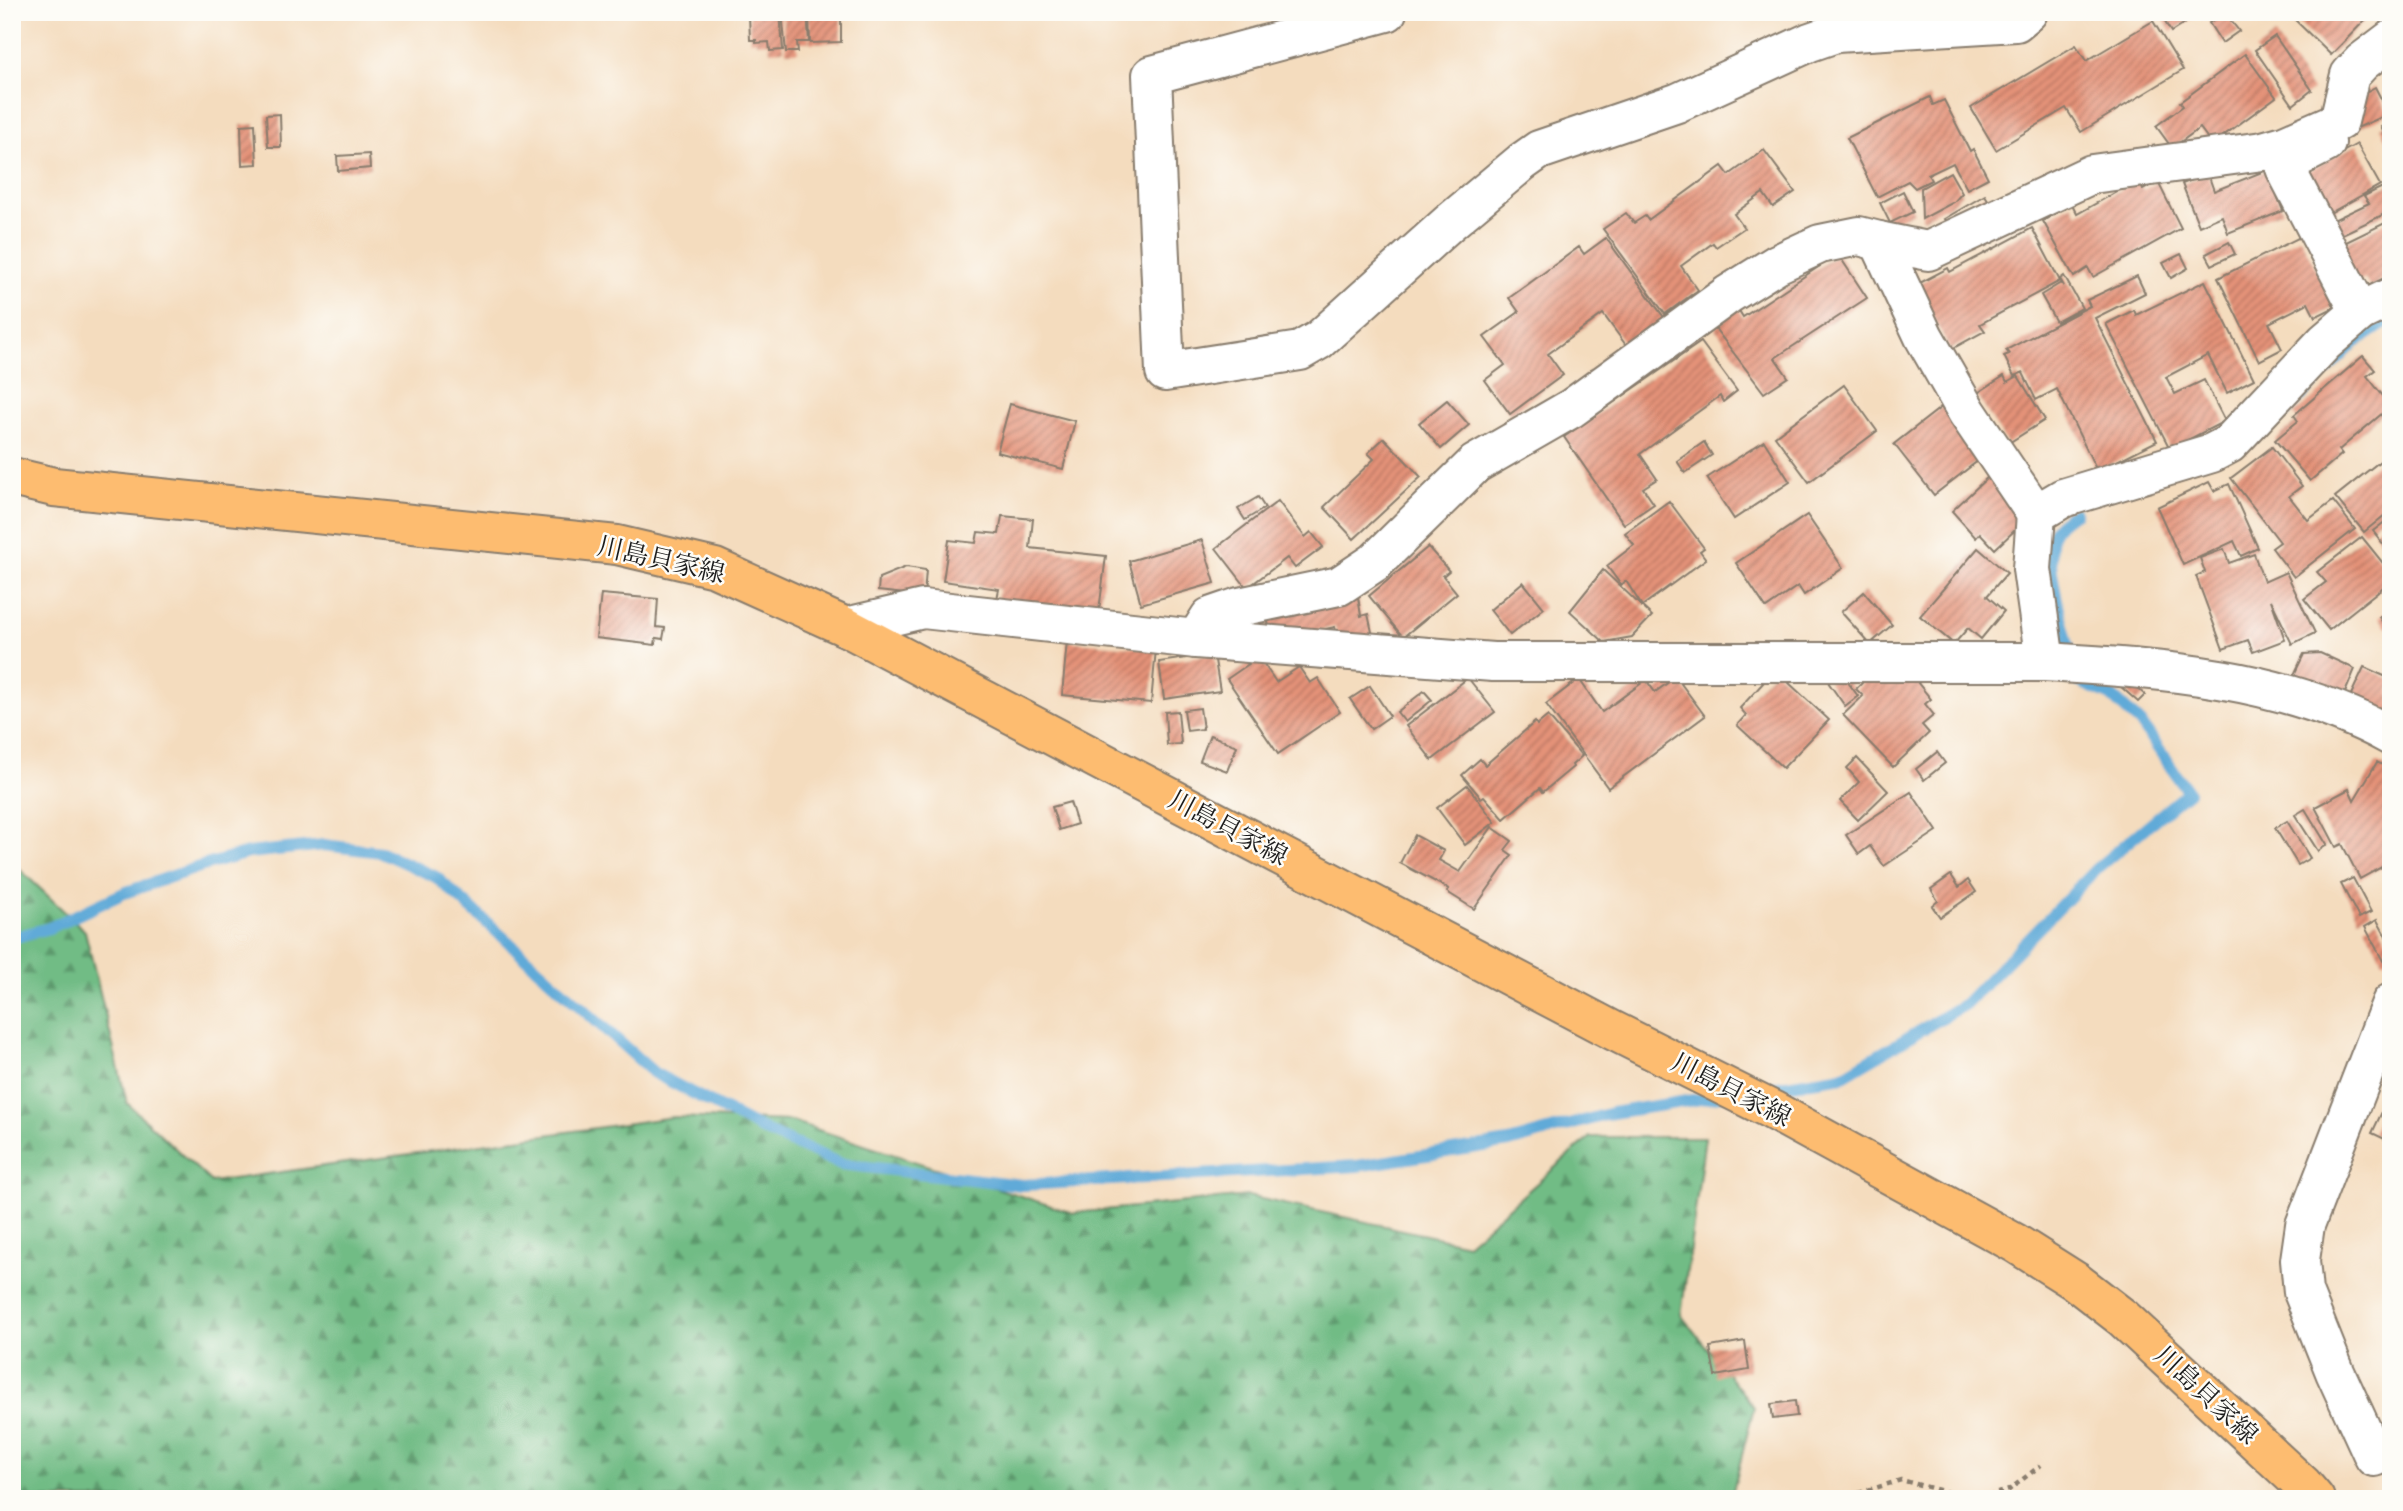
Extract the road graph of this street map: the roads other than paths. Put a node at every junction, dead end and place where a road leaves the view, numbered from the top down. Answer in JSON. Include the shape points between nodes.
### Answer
{"nodes":[{"id":1,"x":1387,"y":12,"type":"edge"},
{"id":2,"x":2028,"y":12,"type":"edge"},
{"id":3,"x":2391,"y":40,"type":"edge"},
{"id":4,"x":2339,"y":121,"type":"junction"},
{"id":5,"x":1879,"y":241,"type":"junction"},
{"id":6,"x":2375,"y":305,"type":"edge"},
{"id":7,"x":12,"y":477,"type":"edge"},
{"id":8,"x":2036,"y":514,"type":"junction"},
{"id":9,"x":846,"y":627,"type":"junction"},
{"id":10,"x":1196,"y":639,"type":"junction"},
{"id":11,"x":2045,"y":662,"type":"junction"},
{"id":12,"x":2391,"y":736,"type":"edge"},
{"id":13,"x":2391,"y":1003,"type":"edge"},
{"id":14,"x":2391,"y":1442,"type":"edge"},
{"id":15,"x":2315,"y":1499,"type":"edge"}],
"edges":[{"from":1,"to":2,"type":"street","via":[[1152,75],[1165,372],[1300,351],[1319,340],[1449,223],[1539,150],[1677,103],[1836,33],[2016,22]]},
{"from":3,"to":4,"type":"street","via":[[2350,75]]},
{"from":4,"to":5,"type":"street","via":[[2263,151],[2092,174],[1928,251]]},
{"from":4,"to":6,"type":"street","via":[[2334,137],[2284,169]]},
{"from":5,"to":8,"type":"street","via":[[1924,337],[1967,412]]},
{"from":5,"to":10,"type":"street","via":[[1858,236],[1820,244],[1777,264],[1572,408],[1475,464],[1375,562],[1339,586],[1210,617]]},
{"from":6,"to":8,"type":"street","via":[[2325,342],[2229,444],[2063,498]]},
{"from":7,"to":9,"type":"main road","name":"川島貝家線","via":[[54,487],[617,545],[715,568]]},
{"from":8,"to":11,"type":"street","via":[[2032,569]]},
{"from":9,"to":10,"type":"street","via":[[923,610]]},
{"from":9,"to":15,"type":"main road","name":"川島貝家線","via":[[1772,1110],[2015,1243],[2123,1318]]},
{"from":10,"to":11,"type":"street","via":[[1493,662]]},
{"from":11,"to":12,"type":"street","via":[[2224,678],[2283,691]]},
{"from":13,"to":14,"type":"street","via":[[2305,1225],[2300,1261],[2303,1292],[2374,1457]]}]}
